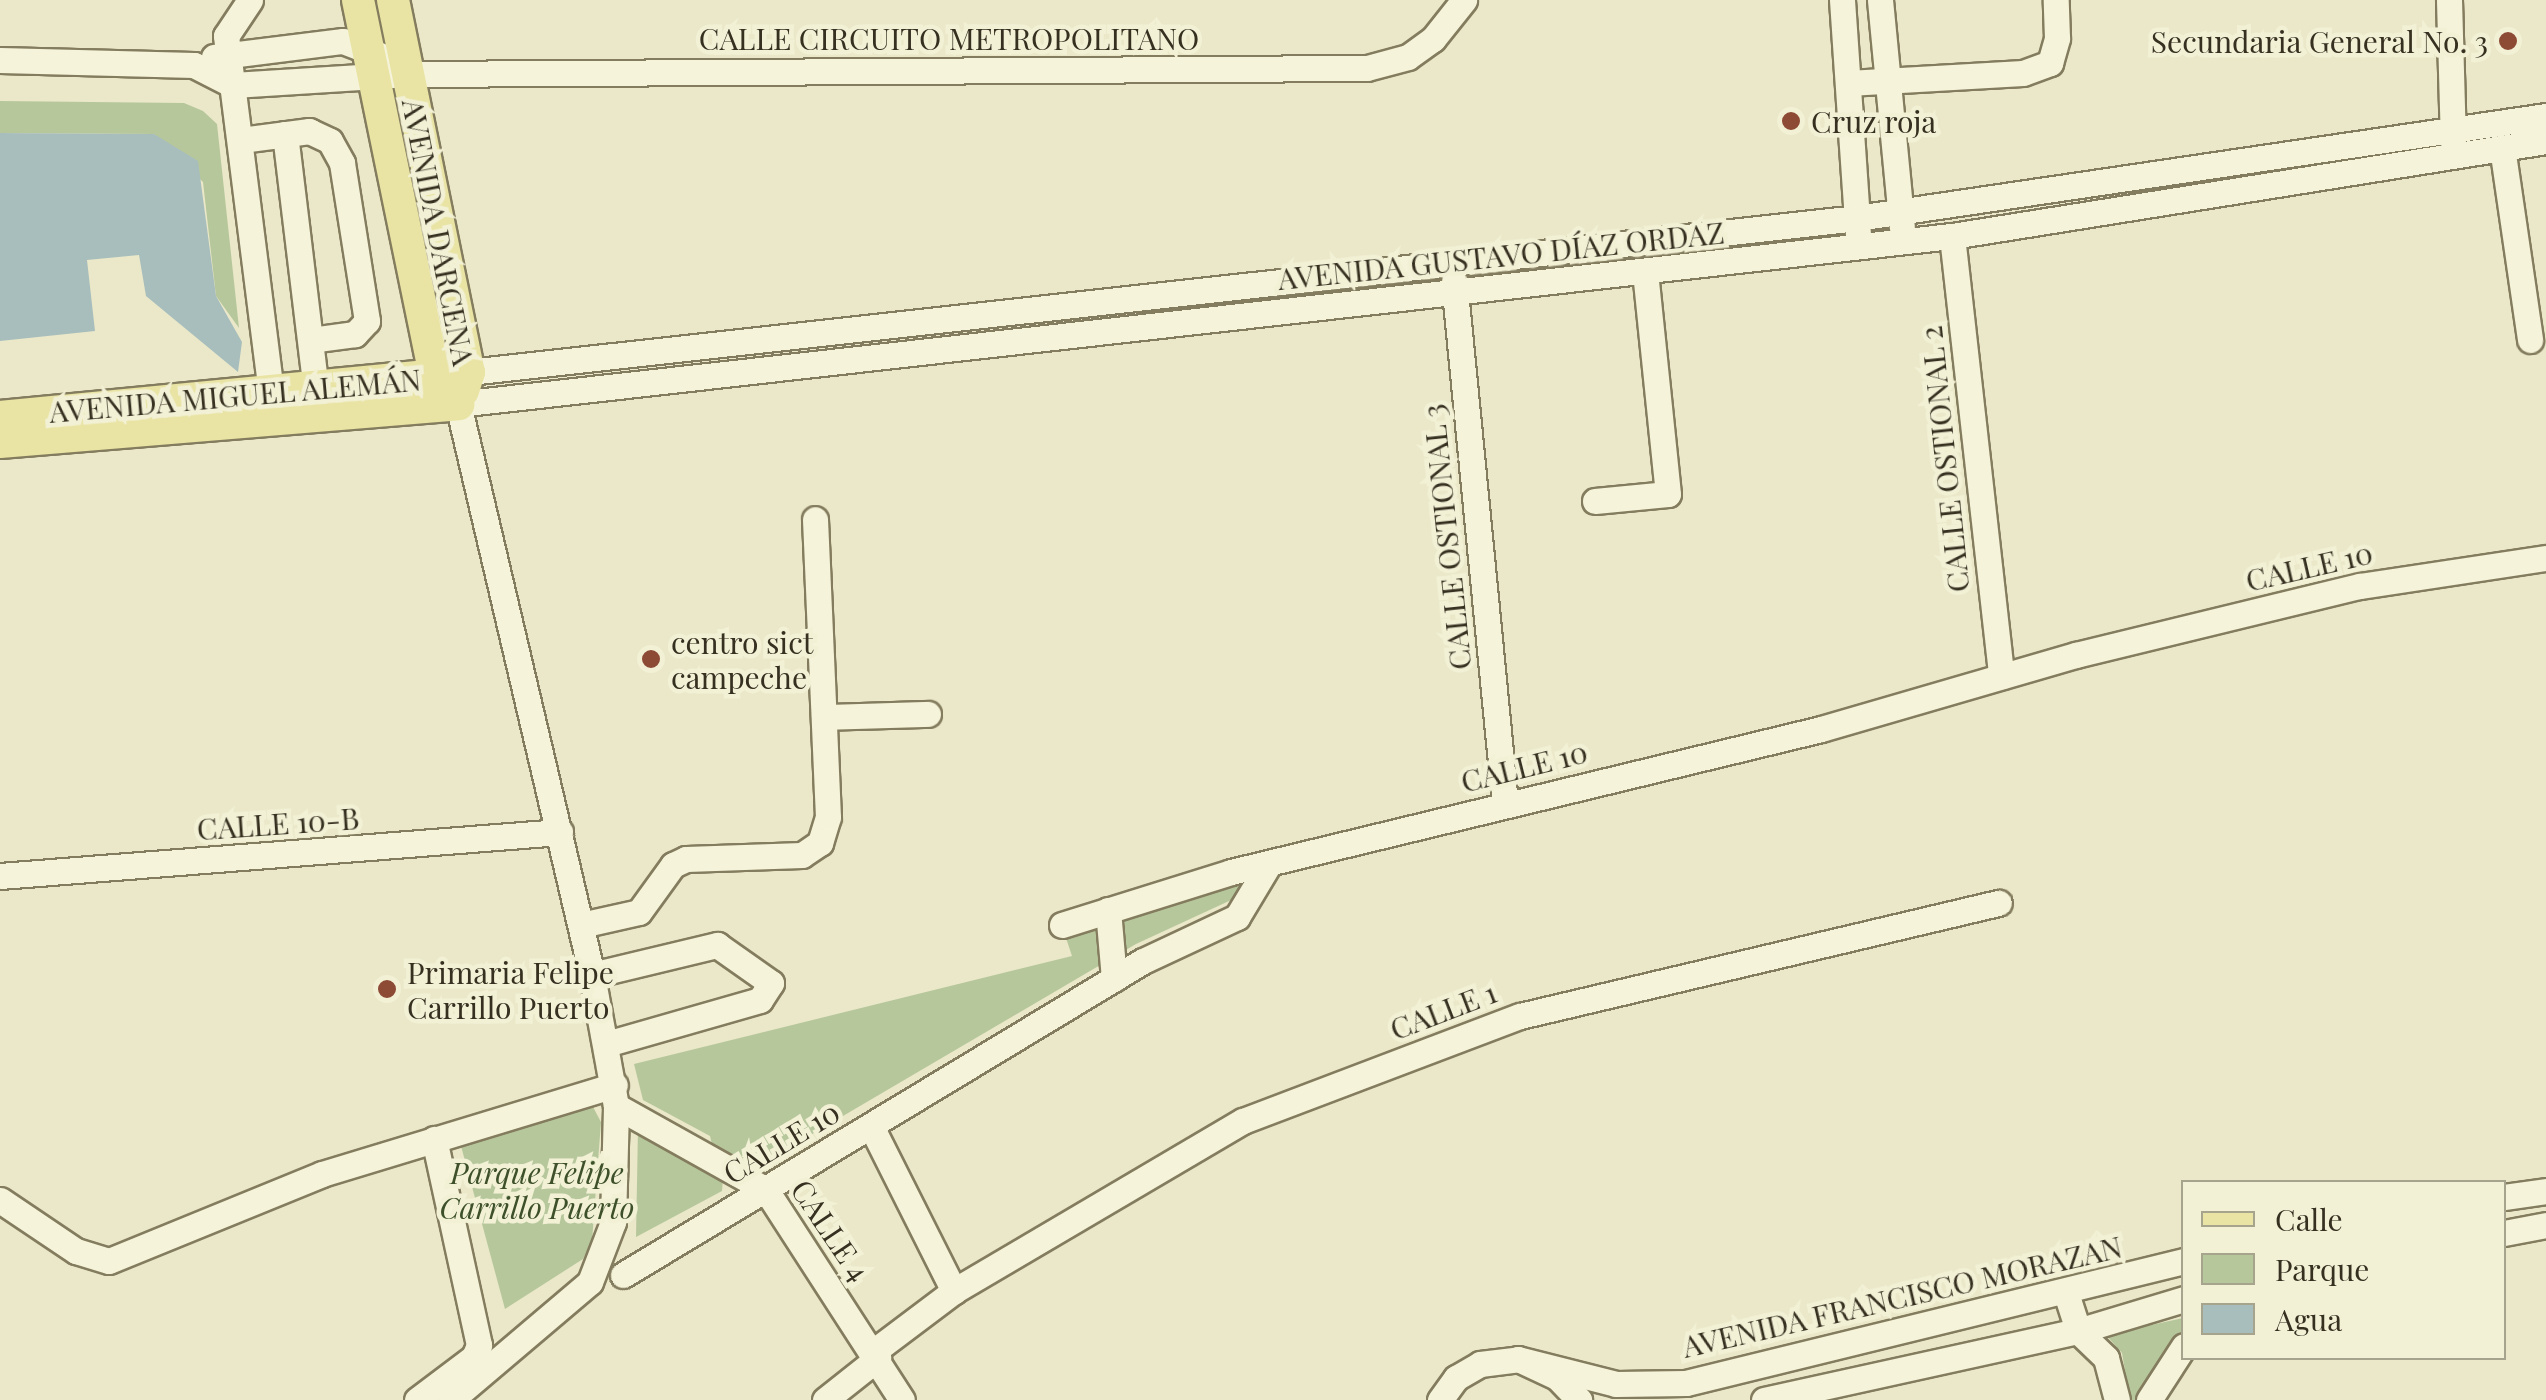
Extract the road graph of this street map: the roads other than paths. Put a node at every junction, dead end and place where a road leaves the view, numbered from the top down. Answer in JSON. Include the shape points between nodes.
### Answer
{"nodes":[{"id":1,"x":224,"y":0,"type":"edge"},
{"id":2,"x":250,"y":0,"type":"edge"},
{"id":3,"x":358,"y":0,"type":"edge"},
{"id":4,"x":392,"y":0,"type":"edge"},
{"id":5,"x":1464,"y":0,"type":"edge"},
{"id":6,"x":1842,"y":0,"type":"edge"},
{"id":7,"x":1880,"y":0,"type":"edge"},
{"id":8,"x":2056,"y":0,"type":"edge"},
{"id":9,"x":2449,"y":0,"type":"edge"},
{"id":10,"x":227,"y":43,"type":"junction"},
{"id":11,"x":0,"y":60,"type":"edge"},
{"id":12,"x":371,"y":61,"type":"junction"},
{"id":13,"x":194,"y":65,"type":"junction"},
{"id":14,"x":408,"y":74,"type":"junction"},
{"id":15,"x":1885,"y":78,"type":"junction"},
{"id":16,"x":1848,"y":83,"type":"junction"},
{"id":17,"x":233,"y":85,"type":"junction"},
{"id":18,"x":2546,"y":116,"type":"edge"},
{"id":19,"x":286,"y":134,"type":"junction"},
{"id":20,"x":241,"y":140,"type":"junction"},
{"id":21,"x":2453,"y":141,"type":"junction"},
{"id":22,"x":2546,"y":142,"type":"edge"},
{"id":23,"x":2502,"y":146,"type":"junction"},
{"id":24,"x":1901,"y":210,"type":"junction"},
{"id":25,"x":1857,"y":218,"type":"junction"},
{"id":26,"x":1952,"y":236,"type":"junction"},
{"id":27,"x":1903,"y":242,"type":"junction"},
{"id":28,"x":1858,"y":247,"type":"junction"},
{"id":29,"x":1452,"y":265,"type":"junction"},
{"id":30,"x":1645,"y":273,"type":"junction"},
{"id":31,"x":1456,"y":293,"type":"junction"},
{"id":32,"x":310,"y":340,"type":"junction"},
{"id":33,"x":2530,"y":340,"type":"dead end"},
{"id":34,"x":470,"y":372,"type":"junction"},
{"id":35,"x":435,"y":376,"type":"junction"},
{"id":36,"x":316,"y":388,"type":"junction"},
{"id":37,"x":271,"y":393,"type":"junction"},
{"id":38,"x":458,"y":404,"type":"junction"},
{"id":39,"x":0,"y":417,"type":"edge"},
{"id":40,"x":0,"y":442,"type":"edge"},
{"id":41,"x":1595,"y":502,"type":"dead end"},
{"id":42,"x":815,"y":519,"type":"dead end"},
{"id":43,"x":2546,"y":558,"type":"edge"},
{"id":44,"x":2001,"y":676,"type":"junction"},
{"id":45,"x":928,"y":714,"type":"dead end"},
{"id":46,"x":824,"y":717,"type":"junction"},
{"id":47,"x":1505,"y":803,"type":"junction"},
{"id":48,"x":560,"y":832,"type":"junction"},
{"id":49,"x":1269,"y":864,"type":"junction"},
{"id":50,"x":1,"y":875,"type":"edge"},
{"id":51,"x":1999,"y":903,"type":"dead end"},
{"id":52,"x":1108,"y":910,"type":"junction"},
{"id":53,"x":581,"y":925,"type":"junction"},
{"id":54,"x":1062,"y":925,"type":"dead end"},
{"id":55,"x":592,"y":975,"type":"junction"},
{"id":56,"x":1114,"y":979,"type":"junction"},
{"id":57,"x":606,"y":1044,"type":"junction"},
{"id":58,"x":616,"y":1095,"type":"junction"},
{"id":59,"x":871,"y":1126,"type":"junction"},
{"id":60,"x":434,"y":1138,"type":"junction"},
{"id":61,"x":766,"y":1190,"type":"junction"},
{"id":62,"x":2546,"y":1191,"type":"edge"},
{"id":63,"x":2506,"y":1197,"type":"edge"},
{"id":64,"x":0,"y":1200,"type":"edge"},
{"id":65,"x":2546,"y":1225,"type":"edge"},
{"id":66,"x":2506,"y":1233,"type":"edge"},
{"id":67,"x":2181,"y":1262,"type":"edge"},
{"id":68,"x":623,"y":1275,"type":"dead end"},
{"id":69,"x":954,"y":1290,"type":"junction"},
{"id":70,"x":2066,"y":1293,"type":"junction"},
{"id":71,"x":2181,"y":1300,"type":"edge"},
{"id":72,"x":2078,"y":1330,"type":"junction"},
{"id":73,"x":2181,"y":1352,"type":"edge"},
{"id":74,"x":876,"y":1355,"type":"junction"},
{"id":75,"x":1518,"y":1359,"type":"junction"},
{"id":76,"x":1697,"y":1390,"type":"edge"},
{"id":77,"x":2157,"y":1396,"type":"edge"},
{"id":78,"x":417,"y":1400,"type":"edge"},
{"id":79,"x":451,"y":1400,"type":"edge"},
{"id":80,"x":825,"y":1400,"type":"edge"},
{"id":81,"x":902,"y":1400,"type":"edge"},
{"id":82,"x":1440,"y":1400,"type":"edge"},
{"id":83,"x":1579,"y":1400,"type":"edge"},
{"id":84,"x":1764,"y":1400,"type":"edge"},
{"id":85,"x":2117,"y":1400,"type":"edge"}],
"edges":[{"from":1,"to":10,"type":"street"},
{"from":2,"to":10,"type":"street"},
{"from":3,"to":12,"type":"main road","name":"AVENIDA DARCENA"},
{"from":4,"to":14,"type":"main road","name":"AVENIDA DARCENA"},
{"from":5,"to":14,"type":"street","name":"CALLE CIRCUITO METROPOLITANO","via":[[1433,39],[1408,57],[1366,68]]},
{"from":6,"to":16,"type":"street"},
{"from":7,"to":15,"type":"street"},
{"from":8,"to":15,"type":"street","via":[[2050,63],[2023,73]]},
{"from":9,"to":21,"type":"street"},
{"from":10,"to":12,"type":"street","via":[[343,40]]},
{"from":10,"to":13,"type":"street"},
{"from":10,"to":17,"type":"street"},
{"from":11,"to":13,"type":"street"},
{"from":12,"to":14,"type":"street"},
{"from":12,"to":17,"type":"street"},
{"from":12,"to":35,"type":"main road","name":"AVENIDA DARCENA"},
{"from":13,"to":17,"type":"street"},
{"from":14,"to":34,"type":"main road","name":"AVENIDA DARCENA"},
{"from":15,"to":16,"type":"street"},
{"from":15,"to":24,"type":"street"},
{"from":16,"to":25,"type":"street"},
{"from":17,"to":20,"type":"street"},
{"from":18,"to":21,"type":"street","name":"AVENIDA GUSTAVO DÍAZ ORDAZ"},
{"from":19,"to":20,"type":"street"},
{"from":19,"to":32,"type":"street"},
{"from":19,"to":32,"type":"street","via":[[320,135],[337,151],[368,310],[355,334]]},
{"from":20,"to":37,"type":"street"},
{"from":21,"to":23,"type":"street","name":"AVENIDA GUSTAVO DÍAZ ORDAZ"},
{"from":21,"to":24,"type":"street","name":"AVENIDA GUSTAVO DÍAZ ORDAZ"},
{"from":21,"to":26,"type":"street","name":"AVENIDA GUSTAVO DÍAZ ORDAZ"},
{"from":22,"to":23,"type":"street","name":"AVENIDA GUSTAVO DÍAZ ORDAZ"},
{"from":23,"to":33,"type":"street"},
{"from":24,"to":25,"type":"street","name":"AVENIDA GUSTAVO DÍAZ ORDAZ"},
{"from":24,"to":27,"type":"street"},
{"from":25,"to":28,"type":"street"},
{"from":25,"to":29,"type":"street","name":"AVENIDA GUSTAVO DÍAZ ORDAZ"},
{"from":26,"to":27,"type":"street","name":"AVENIDA GUSTAVO DÍAZ ORDAZ"},
{"from":26,"to":44,"type":"street","name":"CALLE OSTIONAL 2"},
{"from":27,"to":28,"type":"street","name":"AVENIDA GUSTAVO DÍAZ ORDAZ"},
{"from":28,"to":30,"type":"street","name":"AVENIDA GUSTAVO DÍAZ ORDAZ"},
{"from":29,"to":31,"type":"street","name":"CALLE OSTIONAL 3"},
{"from":29,"to":34,"type":"street","name":"AVENIDA GUSTAVO DÍAZ ORDAZ"},
{"from":30,"to":31,"type":"street","name":"AVENIDA GUSTAVO DÍAZ ORDAZ"},
{"from":30,"to":41,"type":"street","via":[[1668,494]]},
{"from":31,"to":38,"type":"street","name":"AVENIDA GUSTAVO DÍAZ ORDAZ"},
{"from":31,"to":47,"type":"street","name":"CALLE OSTIONAL 3"},
{"from":32,"to":36,"type":"street"},
{"from":34,"to":35,"type":"main road","name":"AVENIDA MIGUEL ALEMÁN"},
{"from":34,"to":38,"type":"main road","name":"AVENIDA DARCENA"},
{"from":35,"to":36,"type":"main road","name":"AVENIDA MIGUEL ALEMÁN"},
{"from":35,"to":38,"type":"main road","name":"AVENIDA DARCENA"},
{"from":36,"to":37,"type":"main road","name":"AVENIDA MIGUEL ALEMÁN"},
{"from":37,"to":39,"type":"main road","name":"AVENIDA MIGUEL ALEMÁN"},
{"from":38,"to":40,"type":"main road","name":"AVENIDA MIGUEL ALEMÁN"},
{"from":38,"to":48,"type":"street"},
{"from":42,"to":46,"type":"street"},
{"from":43,"to":44,"type":"street","name":"CALLE 10","via":[[2360,586]]},
{"from":44,"to":47,"type":"street","name":"CALLE 10","via":[[1821,730]]},
{"from":45,"to":46,"type":"street"},
{"from":46,"to":53,"type":"street","via":[[828,816],[811,852],[686,859],[673,865],[639,912]]},
{"from":47,"to":49,"type":"street","name":"CALLE 10"},
{"from":48,"to":50,"type":"street","name":"CALLE 10-B"},
{"from":48,"to":53,"type":"street"},
{"from":49,"to":52,"type":"street"},
{"from":49,"to":56,"type":"street","name":"CALLE 10","via":[[1237,916]]},
{"from":51,"to":69,"type":"street","name":"CALLE 1","via":[[1520,1016],[1242,1121]]},
{"from":52,"to":54,"type":"street"},
{"from":52,"to":56,"type":"street"},
{"from":53,"to":55,"type":"street"},
{"from":55,"to":57,"type":"street"},
{"from":55,"to":57,"type":"street","via":[[717,945],[770,983],[760,1000]]},
{"from":56,"to":59,"type":"street","name":"CALLE 10"},
{"from":57,"to":58,"type":"street"},
{"from":58,"to":60,"type":"street"},
{"from":58,"to":61,"type":"street","name":"CALLE 4"},
{"from":58,"to":79,"type":"street","via":[[613,1222],[590,1282]]},
{"from":59,"to":61,"type":"street","name":"CALLE 10"},
{"from":59,"to":69,"type":"street"},
{"from":60,"to":64,"type":"street","via":[[322,1174],[109,1261],[76,1251]]},
{"from":60,"to":78,"type":"street","via":[[479,1333],[474,1357]]},
{"from":61,"to":68,"type":"street","name":"CALLE 10"},
{"from":61,"to":74,"type":"street","name":"CALLE 4"},
{"from":62,"to":63,"type":"street"},
{"from":65,"to":66,"type":"street"},
{"from":67,"to":70,"type":"street","name":"AVENIDA FRANCISCO MORAZAN"},
{"from":69,"to":74,"type":"street","name":"CALLE 1"},
{"from":70,"to":72,"type":"street"},
{"from":70,"to":76,"type":"street","name":"AVENIDA FRANCISCO MORAZAN"},
{"from":71,"to":72,"type":"street"},
{"from":72,"to":84,"type":"street"},
{"from":72,"to":85,"type":"street","via":[[2106,1358]]},
{"from":73,"to":77,"type":"street"},
{"from":74,"to":80,"type":"street","name":"CALLE 1"},
{"from":74,"to":81,"type":"street","name":"CALLE 4"},
{"from":75,"to":76,"type":"street","name":"AVENIDA FRANCISCO MORAZAN","via":[[1616,1384]]},
{"from":75,"to":82,"type":"street","via":[[1480,1364],[1456,1378]]},
{"from":75,"to":83,"type":"street","via":[[1556,1376]]}]}
